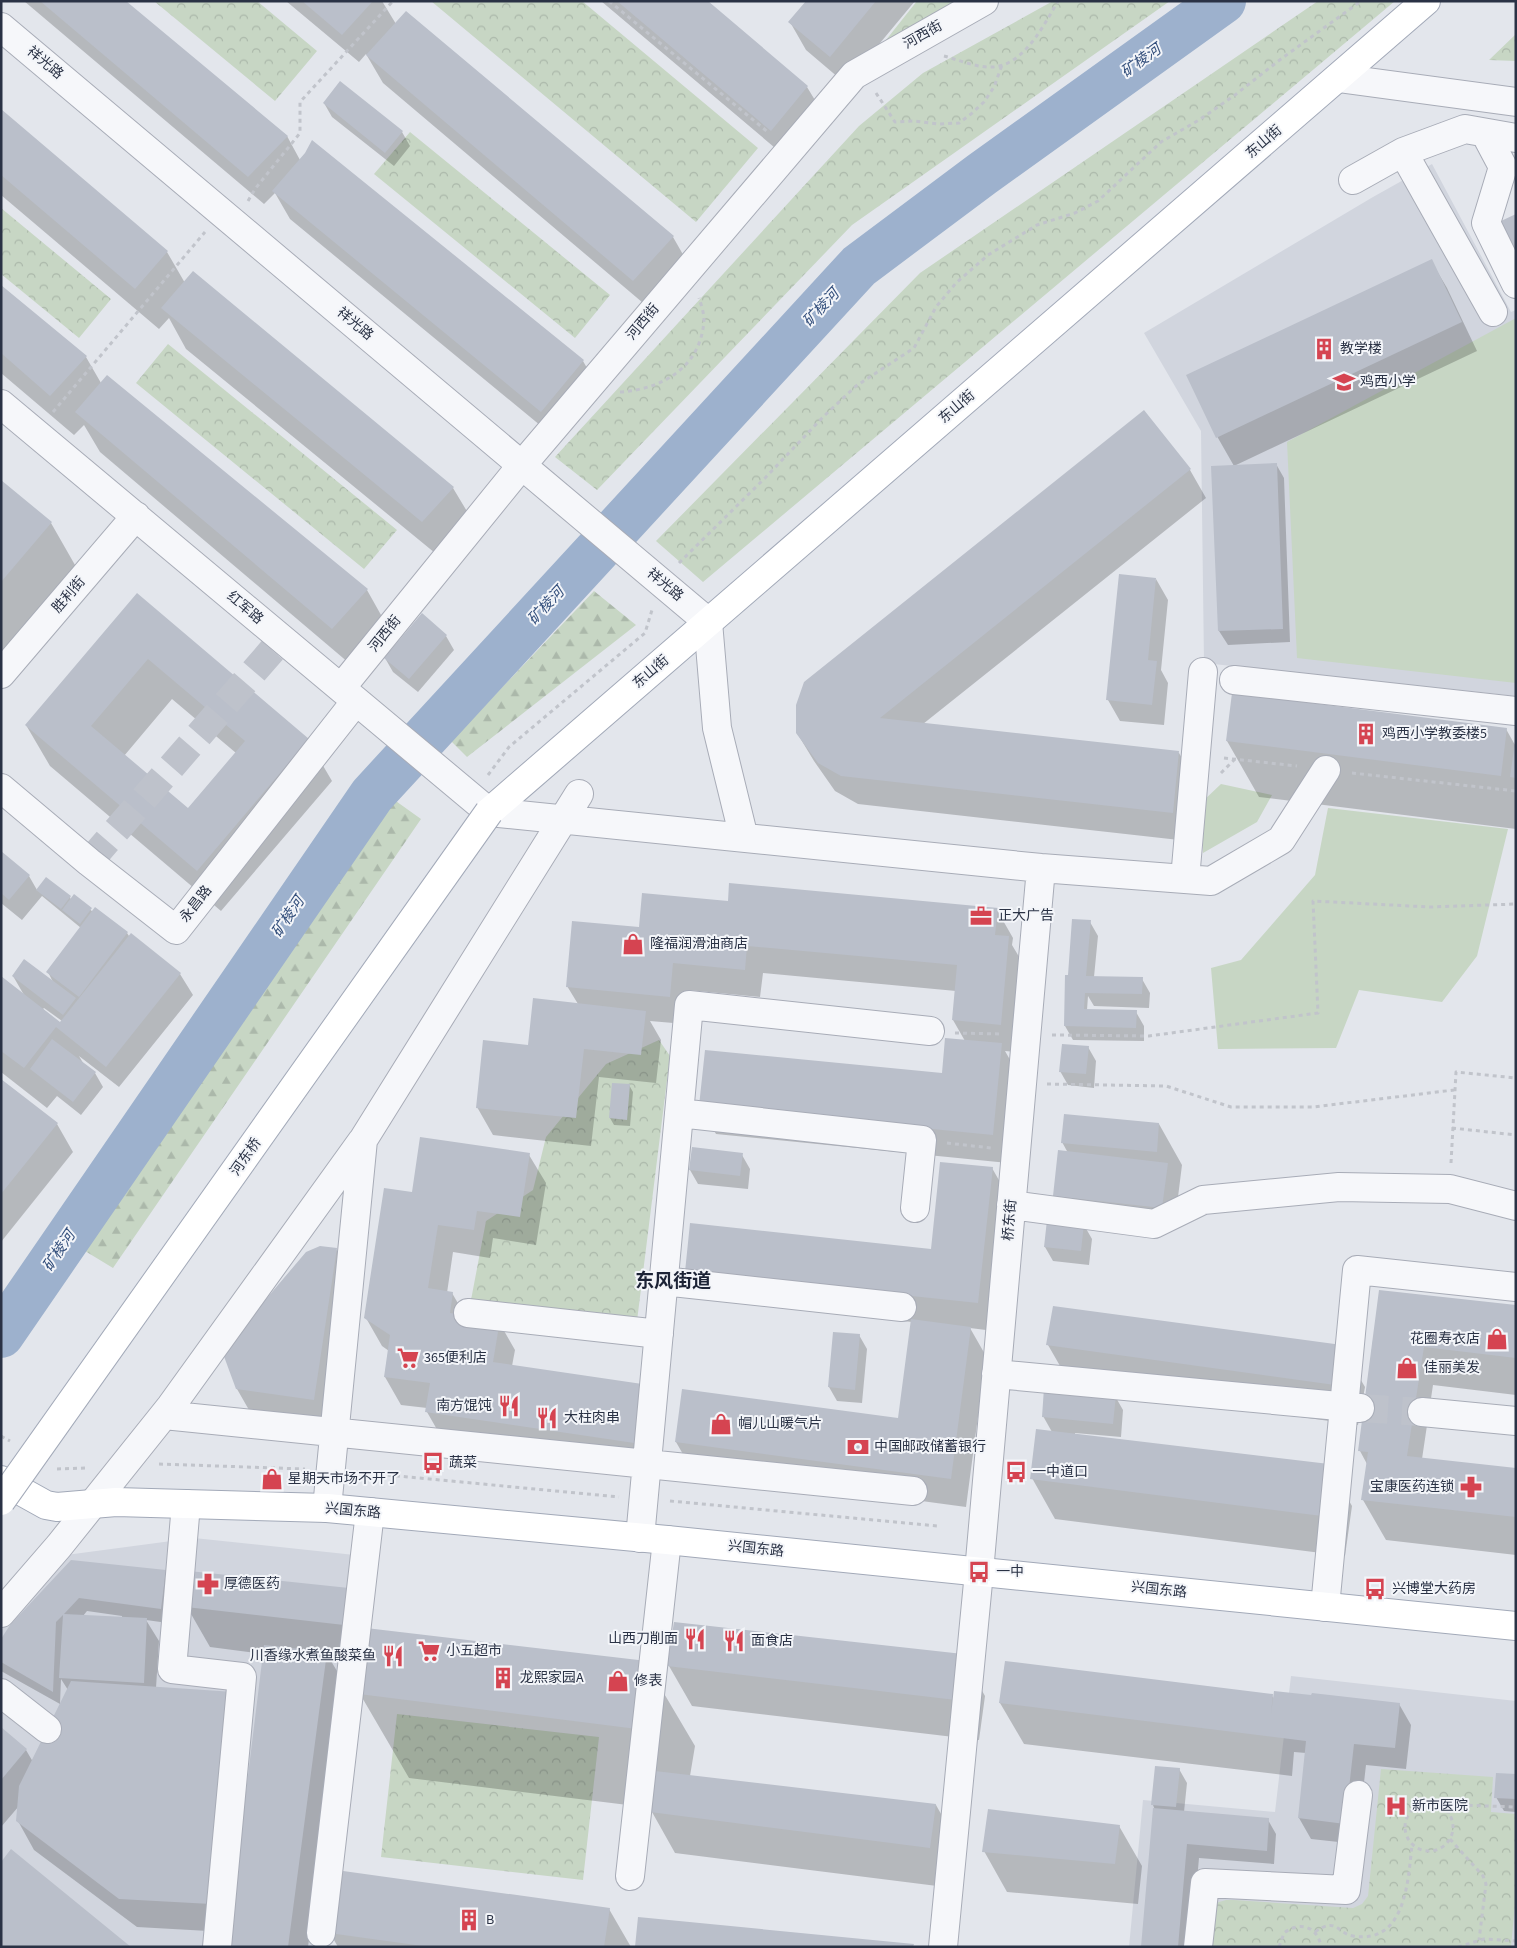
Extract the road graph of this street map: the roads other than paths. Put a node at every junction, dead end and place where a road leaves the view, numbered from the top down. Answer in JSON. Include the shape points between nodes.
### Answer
{"nodes":[{"id":1,"x":984,"y":1,"type":"edge"},
{"id":2,"x":1426,"y":1,"type":"edge"},
{"id":3,"x":1,"y":26,"type":"edge"},
{"id":4,"x":1338,"y":78,"type":"junction"},
{"id":5,"x":1516,"y":102,"type":"edge"},
{"id":6,"x":1485,"y":133,"type":"junction"},
{"id":7,"x":1516,"y":138,"type":"edge"},
{"id":8,"x":1403,"y":152,"type":"junction"},
{"id":9,"x":1353,"y":180,"type":"dead end"},
{"id":10,"x":1516,"y":284,"type":"edge"},
{"id":11,"x":1493,"y":312,"type":"dead end"},
{"id":12,"x":1,"y":404,"type":"edge"},
{"id":13,"x":522,"y":465,"type":"junction"},
{"id":14,"x":136,"y":516,"type":"junction"},
{"id":15,"x":708,"y":622,"type":"junction"},
{"id":16,"x":1203,"y":672,"type":"dead end"},
{"id":17,"x":1,"y":674,"type":"edge"},
{"id":18,"x":1234,"y":680,"type":"dead end"},
{"id":19,"x":346,"y":693,"type":"junction"},
{"id":20,"x":1516,"y":711,"type":"edge"},
{"id":21,"x":1326,"y":770,"type":"road end"},
{"id":22,"x":1,"y":788,"type":"edge"},
{"id":23,"x":579,"y":794,"type":"dead end"},
{"id":24,"x":477,"y":802,"type":"junction"},
{"id":25,"x":563,"y":819,"type":"junction"},
{"id":26,"x":744,"y":838,"type":"junction"},
{"id":27,"x":1041,"y":868,"type":"junction"},
{"id":28,"x":1185,"y":879,"type":"junction"},
{"id":29,"x":930,"y":1031,"type":"road end"},
{"id":30,"x":679,"y":1113,"type":"junction"},
{"id":31,"x":363,"y":1140,"type":"junction"},
{"id":32,"x":1011,"y":1205,"type":"junction"},
{"id":33,"x":1516,"y":1206,"type":"edge"},
{"id":34,"x":915,"y":1208,"type":"dead end"},
{"id":35,"x":664,"y":1282,"type":"junction"},
{"id":36,"x":1516,"y":1287,"type":"edge"},
{"id":37,"x":902,"y":1307,"type":"dead end"},
{"id":38,"x":468,"y":1313,"type":"dead end"},
{"id":39,"x":659,"y":1334,"type":"junction"},
{"id":40,"x":996,"y":1374,"type":"junction"},
{"id":41,"x":1352,"y":1407,"type":"junction"},
{"id":42,"x":1422,"y":1412,"type":"tunnel mouth"},
{"id":43,"x":164,"y":1415,"type":"junction"},
{"id":44,"x":1516,"y":1421,"type":"edge"},
{"id":45,"x":334,"y":1432,"type":"junction"},
{"id":46,"x":647,"y":1464,"type":"junction"},
{"id":47,"x":1,"y":1480,"type":"edge"},
{"id":48,"x":913,"y":1491,"type":"dead end"},
{"id":49,"x":1,"y":1501,"type":"edge"},
{"id":50,"x":92,"y":1504,"type":"junction"},
{"id":51,"x":186,"y":1504,"type":"junction"},
{"id":52,"x":327,"y":1508,"type":"junction"},
{"id":53,"x":370,"y":1512,"type":"junction"},
{"id":54,"x":640,"y":1538,"type":"junction"},
{"id":55,"x":666,"y":1540,"type":"junction"},
{"id":56,"x":979,"y":1572,"type":"junction"},
{"id":57,"x":1325,"y":1607,"type":"junction"},
{"id":58,"x":1,"y":1614,"type":"edge"},
{"id":59,"x":1516,"y":1626,"type":"edge"},
{"id":60,"x":1,"y":1693,"type":"edge"},
{"id":61,"x":47,"y":1729,"type":"dead end"},
{"id":62,"x":1358,"y":1795,"type":"dead end"},
{"id":63,"x":630,"y":1876,"type":"dead end"},
{"id":64,"x":321,"y":1934,"type":"dead end"},
{"id":65,"x":216,"y":1947,"type":"edge"},
{"id":66,"x":943,"y":1947,"type":"edge"},
{"id":67,"x":1198,"y":1947,"type":"edge"}],
"edges":[{"from":1,"to":13,"type":"street","name":"河西街","via":[[849,80]]},
{"from":2,"to":4,"type":"main road","name":"东山街"},
{"from":3,"to":13,"type":"street","name":"祥光路"},
{"from":4,"to":5,"type":"street"},
{"from":4,"to":15,"type":"main road","name":"东山街"},
{"from":6,"to":7,"type":"street"},
{"from":6,"to":8,"type":"street","via":[[1465,129]]},
{"from":6,"to":10,"type":"street","via":[[1503,167],[1486,223]]},
{"from":8,"to":9,"type":"street"},
{"from":8,"to":11,"type":"street"},
{"from":12,"to":14,"type":"street","name":"红军路"},
{"from":13,"to":15,"type":"street","name":"祥光路"},
{"from":13,"to":19,"type":"street","name":"河西街"},
{"from":14,"to":17,"type":"street","name":"胜利街"},
{"from":14,"to":19,"type":"street","name":"红军路"},
{"from":15,"to":24,"type":"main road","name":"东山街"},
{"from":15,"to":26,"type":"street","via":[[717,728]]},
{"from":16,"to":28,"type":"street"},
{"from":18,"to":20,"type":"street"},
{"from":19,"to":22,"type":"street","name":"永昌路","via":[[176,930]]},
{"from":19,"to":24,"type":"street","name":"红军路"},
{"from":21,"to":28,"type":"street","via":[[1281,840],[1211,881]]},
{"from":23,"to":25,"type":"street"},
{"from":24,"to":25,"type":"street"},
{"from":24,"to":49,"type":"main road","name":"河东桥","bridge":true},
{"from":25,"to":26,"type":"street"},
{"from":25,"to":31,"type":"street"},
{"from":26,"to":27,"type":"street"},
{"from":27,"to":28,"type":"street"},
{"from":27,"to":32,"type":"street","name":"桥东街"},
{"from":29,"to":30,"type":"street","via":[[689,1005]]},
{"from":30,"to":34,"type":"street","via":[[922,1140]]},
{"from":30,"to":35,"type":"street"},
{"from":31,"to":43,"type":"street"},
{"from":31,"to":45,"type":"street"},
{"from":32,"to":33,"type":"street","via":[[1154,1224],[1203,1200],[1339,1187],[1450,1189]]},
{"from":32,"to":40,"type":"street","name":"桥东街"},
{"from":35,"to":37,"type":"street"},
{"from":35,"to":39,"type":"street"},
{"from":36,"to":41,"type":"street","via":[[1357,1270]]},
{"from":38,"to":39,"type":"street"},
{"from":39,"to":46,"type":"street"},
{"from":40,"to":41,"type":"street"},
{"from":40,"to":56,"type":"street","name":"桥东街"},
{"from":41,"to":57,"type":"street"},
{"from":42,"to":44,"type":"street"},
{"from":43,"to":45,"type":"street"},
{"from":43,"to":50,"type":"street"},
{"from":45,"to":46,"type":"street"},
{"from":45,"to":52,"type":"street"},
{"from":46,"to":48,"type":"street"},
{"from":46,"to":54,"type":"street"},
{"from":47,"to":50,"type":"main road","name":"兴国东路","via":[[46,1505]]},
{"from":50,"to":51,"type":"main road","name":"兴国东路"},
{"from":50,"to":58,"type":"street"},
{"from":51,"to":52,"type":"main road","name":"兴国东路"},
{"from":51,"to":65,"type":"street","via":[[172,1669],[242,1677]]},
{"from":52,"to":53,"type":"main road","name":"兴国东路"},
{"from":53,"to":54,"type":"main road","name":"兴国东路"},
{"from":53,"to":64,"type":"street"},
{"from":54,"to":55,"type":"main road","name":"兴国东路"},
{"from":55,"to":56,"type":"main road","name":"兴国东路"},
{"from":55,"to":63,"type":"street"},
{"from":56,"to":57,"type":"main road","name":"兴国东路"},
{"from":56,"to":66,"type":"street","name":"桥东街"},
{"from":57,"to":59,"type":"main road","name":"兴国东路"},
{"from":60,"to":61,"type":"street"},
{"from":62,"to":67,"type":"street","via":[[1346,1890],[1204,1883]]}]}
